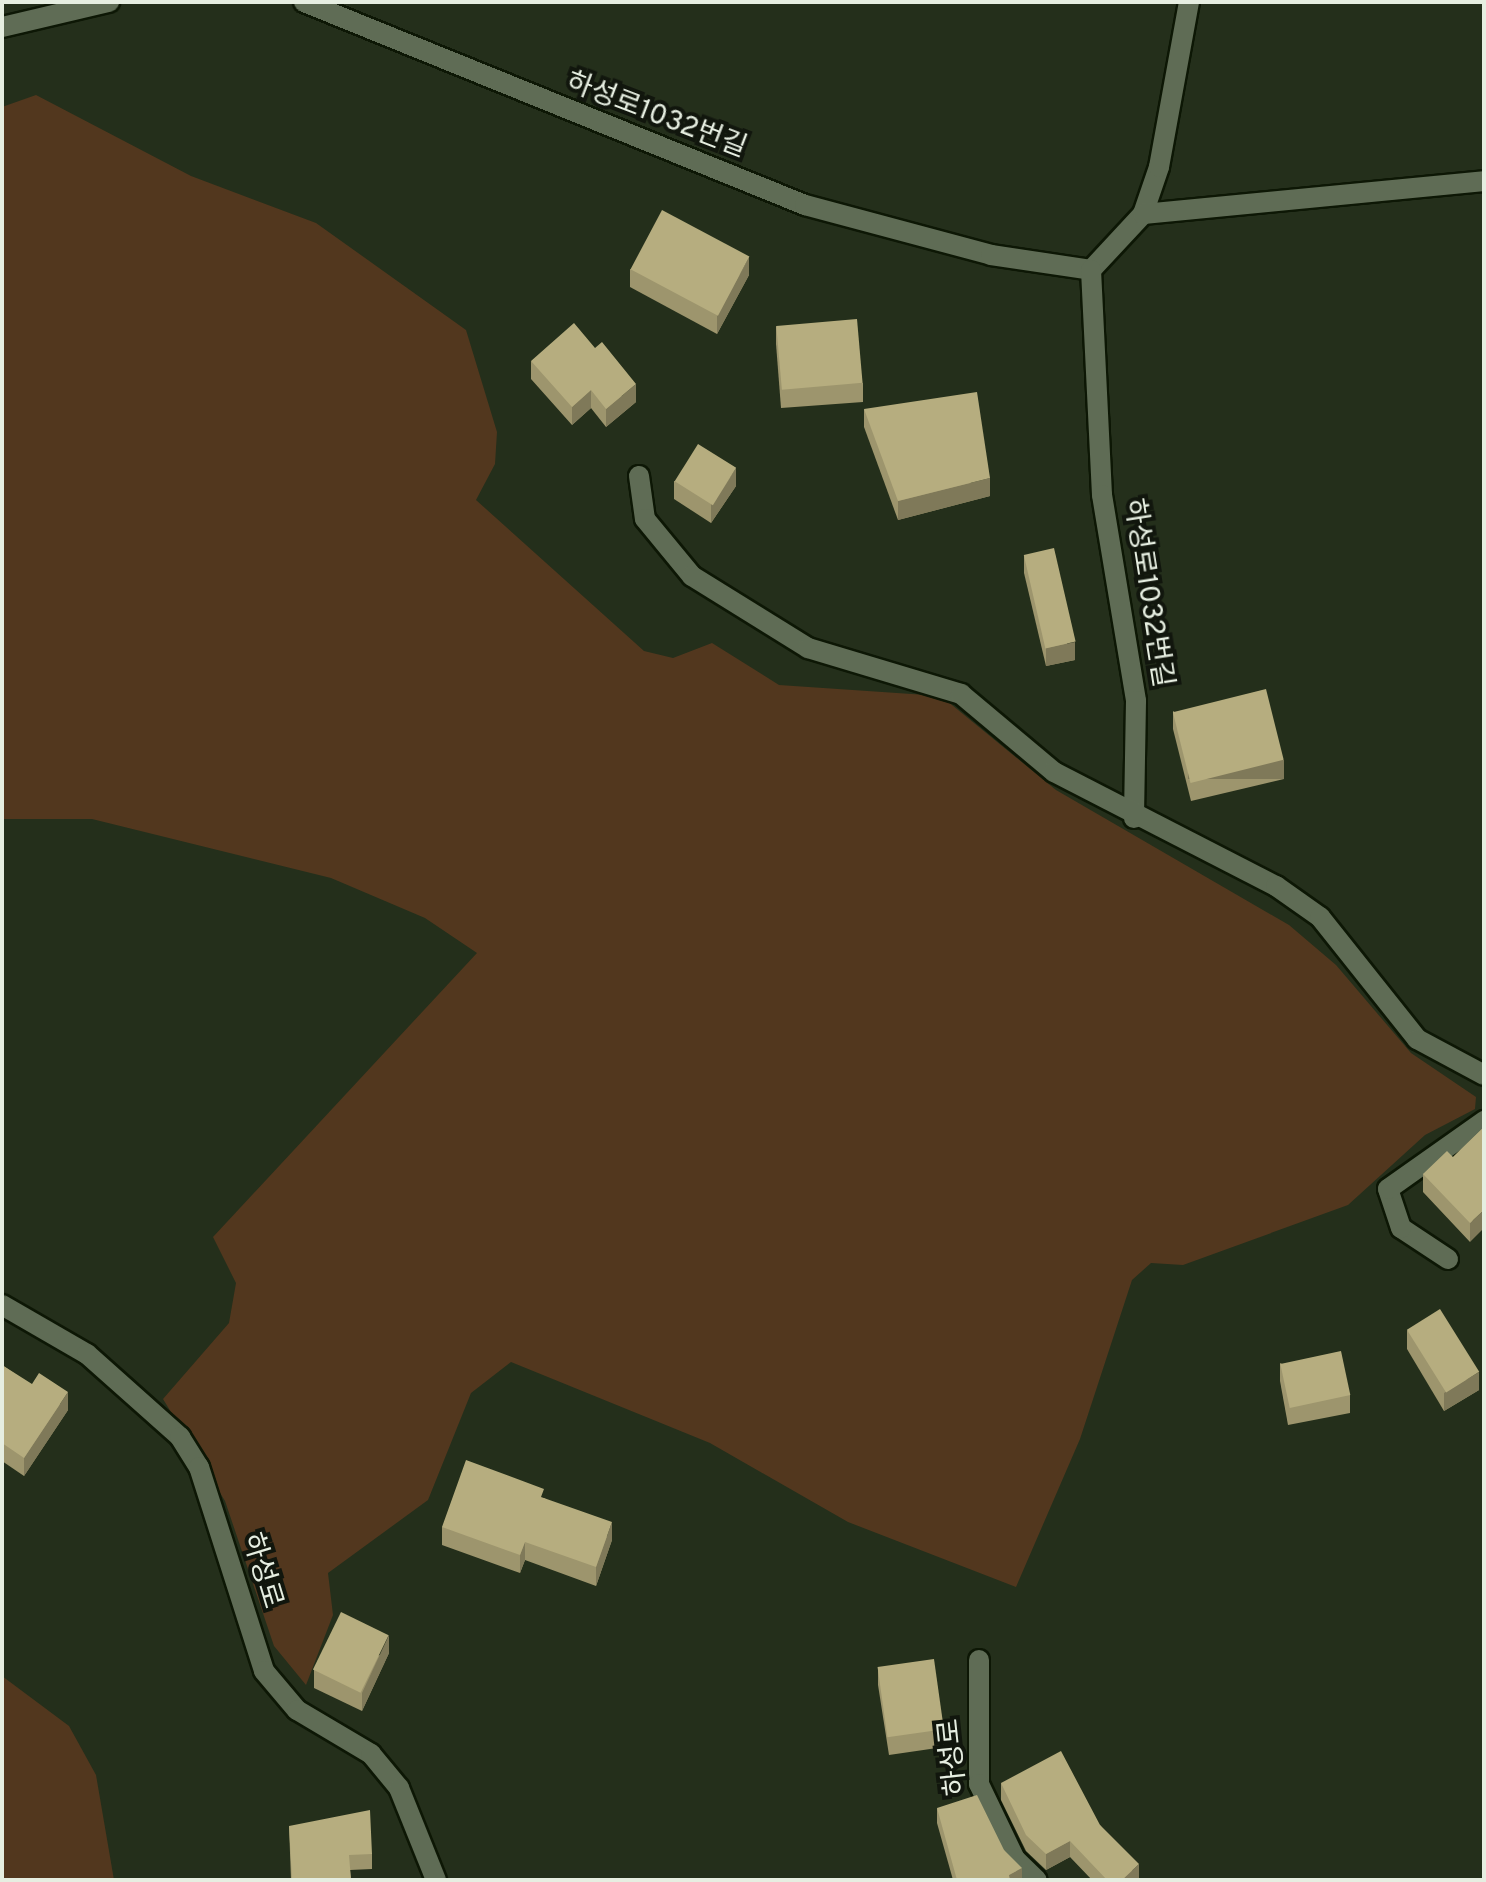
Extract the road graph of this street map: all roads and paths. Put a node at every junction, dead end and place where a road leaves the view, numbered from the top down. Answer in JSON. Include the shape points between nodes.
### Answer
{"nodes":[{"id":1,"x":109,"y":2,"type":"edge"},
{"id":2,"x":304,"y":2,"type":"edge"},
{"id":3,"x":1189,"y":2,"type":"edge"},
{"id":4,"x":2,"y":27,"type":"edge"},
{"id":5,"x":1484,"y":181,"type":"edge"},
{"id":6,"x":1143,"y":214,"type":"junction"},
{"id":7,"x":1091,"y":270,"type":"junction"},
{"id":8,"x":639,"y":476,"type":"dead end"},
{"id":9,"x":1134,"y":818,"type":"junction"},
{"id":10,"x":1484,"y":1075,"type":"edge"},
{"id":11,"x":1484,"y":1121,"type":"edge"},
{"id":12,"x":1448,"y":1259,"type":"dead end"},
{"id":13,"x":2,"y":1305,"type":"edge"},
{"id":14,"x":979,"y":1660,"type":"dead end"},
{"id":15,"x":436,"y":1880,"type":"edge"},
{"id":16,"x":1037,"y":1880,"type":"edge"}],
"edges":[{"from":1,"to":4,"type":"lane"},
{"from":2,"to":7,"type":"lane","name":"하성로1032번길","via":[[805,205],[991,255]]},
{"from":3,"to":6,"type":"lane","via":[[1159,167]]},
{"from":5,"to":6,"type":"lane"},
{"from":6,"to":7,"type":"lane"},
{"from":7,"to":9,"type":"lane","name":"하성로1032번길","via":[[1102,495],[1136,701]]},
{"from":8,"to":9,"type":"lane","via":[[645,519],[692,576],[808,648],[961,694],[1054,772]]},
{"from":9,"to":10,"type":"lane","via":[[1276,886],[1320,917],[1417,1039]]},
{"from":11,"to":12,"type":"lane","via":[[1388,1189],[1401,1228]]},
{"from":13,"to":15,"type":"lane","name":"하성로","via":[[87,1354],[180,1437],[199,1467],[264,1671],[297,1710],[371,1754],[399,1788]]},
{"from":14,"to":16,"type":"lane","name":"하성로","via":[[979,1784],[1015,1859]]}]}
